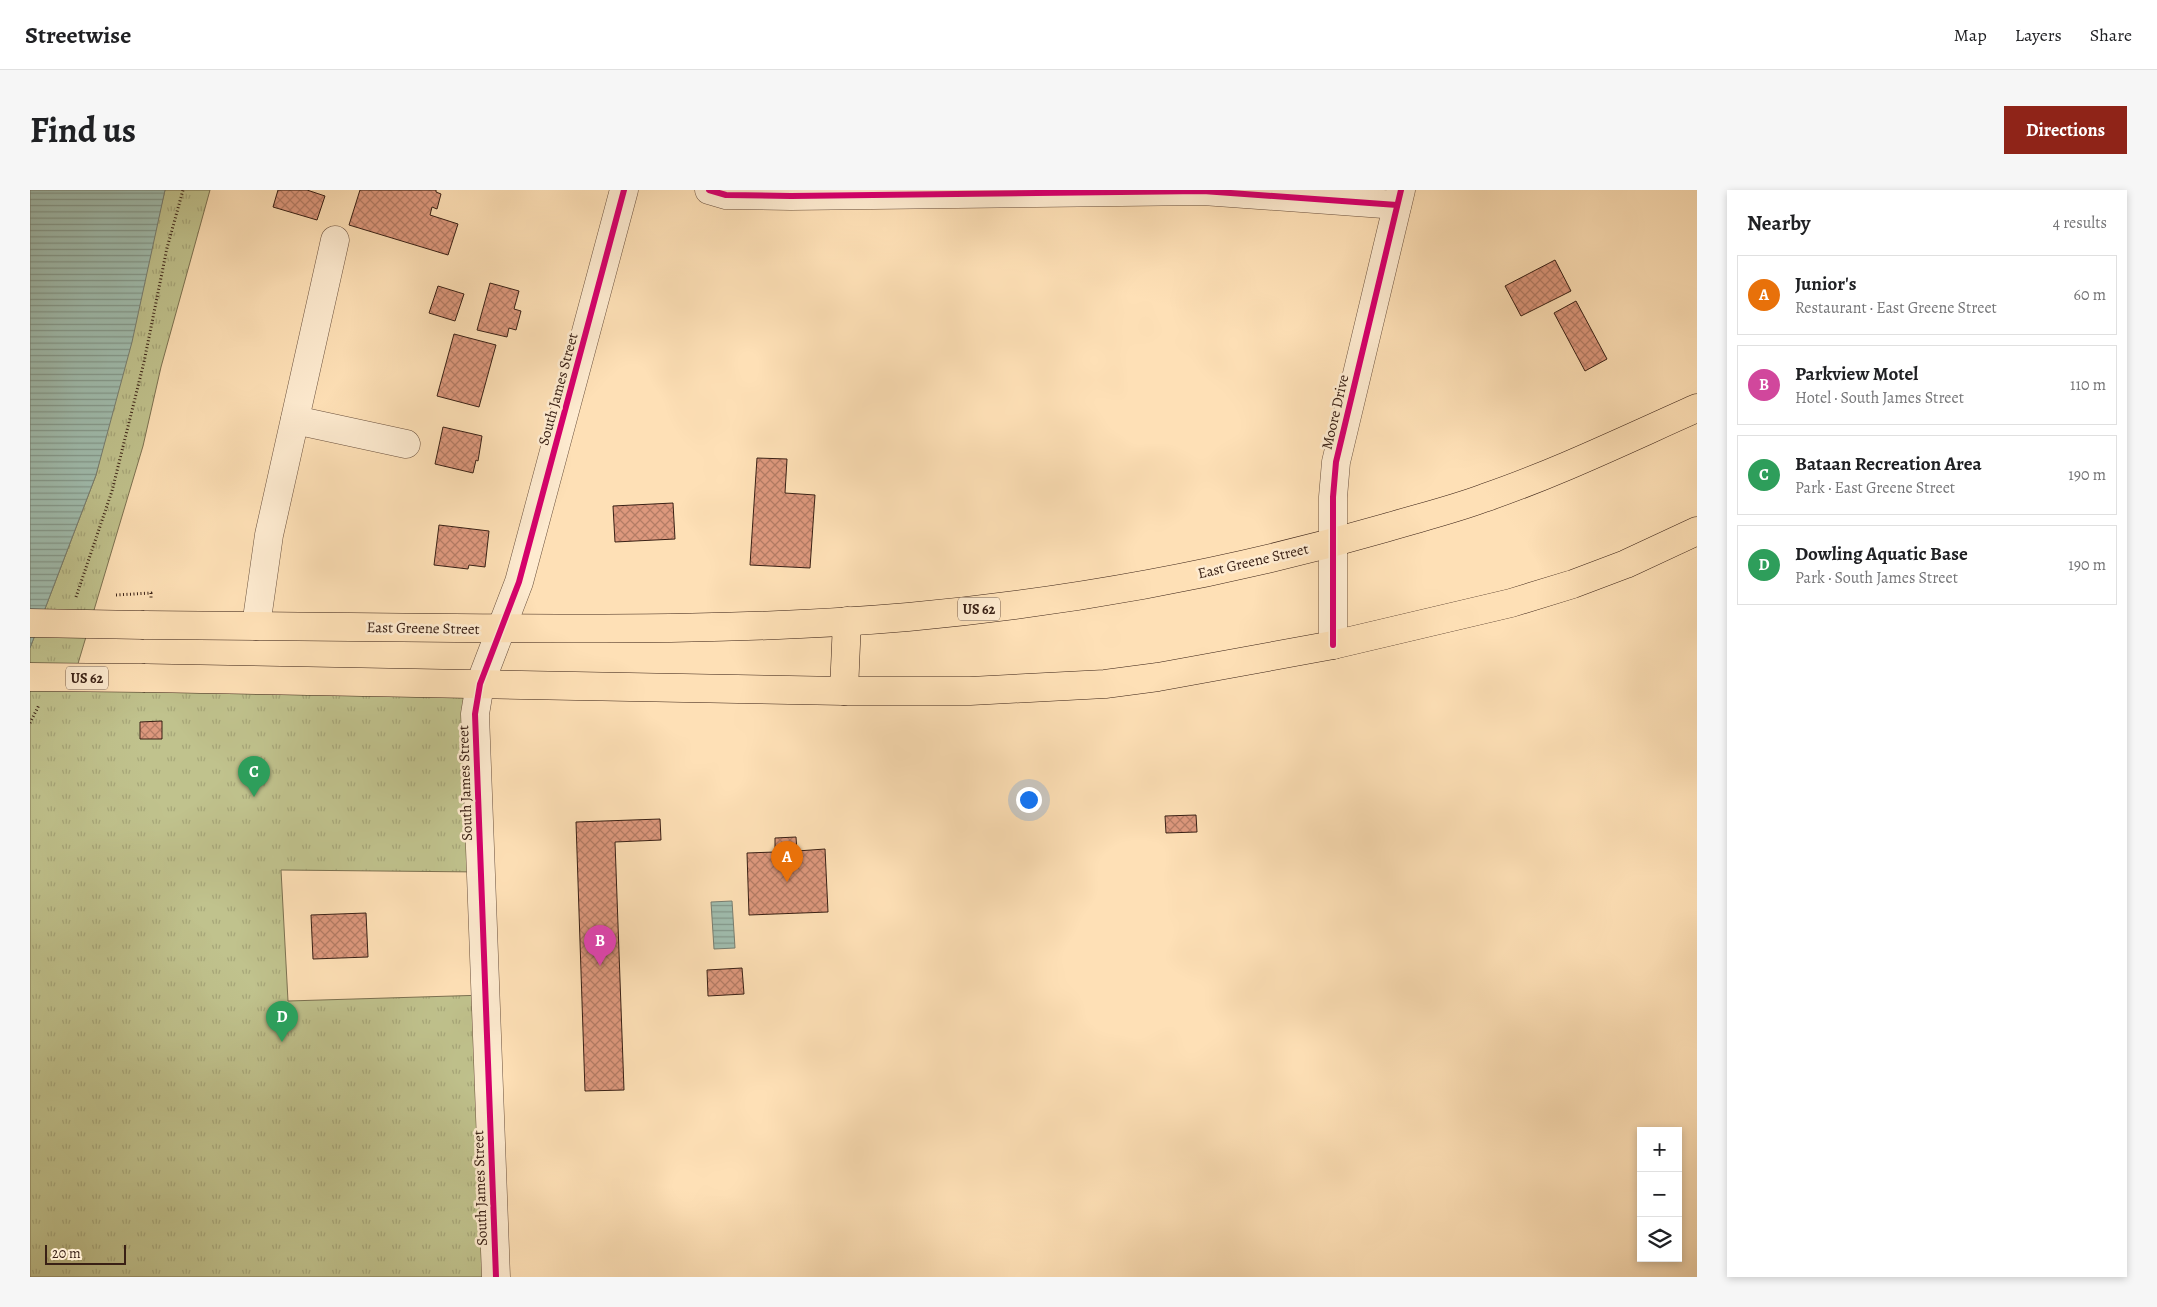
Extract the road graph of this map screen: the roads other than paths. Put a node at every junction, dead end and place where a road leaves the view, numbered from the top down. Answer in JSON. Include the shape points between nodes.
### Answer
{"nodes":[{"id":1,"x":624,"y":190,"type":"edge"},
{"id":2,"x":709,"y":190,"type":"edge"},
{"id":3,"x":1203,"y":190,"type":"edge"},
{"id":4,"x":1399,"y":197,"type":"edge"},
{"id":5,"x":335,"y":240,"type":"dead end"},
{"id":6,"x":1697,"y":408,"type":"edge"},
{"id":7,"x":295,"y":420,"type":"junction"},
{"id":8,"x":406,"y":444,"type":"dead end"},
{"id":9,"x":1697,"y":531,"type":"edge"},
{"id":10,"x":1333,"y":543,"type":"junction"},
{"id":11,"x":847,"y":621,"type":"junction"},
{"id":12,"x":30,"y":623,"type":"edge"},
{"id":13,"x":256,"y":626,"type":"junction"},
{"id":14,"x":502,"y":628,"type":"junction"},
{"id":15,"x":1333,"y":645,"type":"junction"},
{"id":16,"x":30,"y":677,"type":"edge"},
{"id":17,"x":480,"y":684,"type":"junction"},
{"id":18,"x":844,"y":690,"type":"junction"},
{"id":19,"x":496,"y":1277,"type":"edge"}],
"edges":[{"from":1,"to":14,"type":"street","name":"South James Street","via":[[519,582]]},
{"from":2,"to":3,"type":"street","via":[[726,195],[781,196]]},
{"from":3,"to":4,"type":"street"},
{"from":4,"to":10,"type":"street","name":"Moore Drive","via":[[1336,462]]},
{"from":5,"to":7,"type":"street"},
{"from":6,"to":10,"type":"highway","name":"East Greene Street","number":"US 62","via":[[1484,499]]},
{"from":7,"to":8,"type":"street"},
{"from":7,"to":13,"type":"street","via":[[270,535]]},
{"from":9,"to":15,"type":"highway","number":"US 62","via":[[1573,584],[1512,603]]},
{"from":10,"to":11,"type":"highway","name":"East Greene Street","number":"US 62","via":[[1118,589],[1017,605]]},
{"from":10,"to":15,"type":"street","name":"Moore Drive"},
{"from":11,"to":14,"type":"highway","name":"East Greene Street","number":"US 62","via":[[690,628]]},
{"from":11,"to":18,"type":"highway"},
{"from":12,"to":13,"type":"highway","name":"East Greene Street","number":"US 62","bridge":true},
{"from":13,"to":14,"type":"highway","name":"East Greene Street","number":"US 62"},
{"from":14,"to":17,"type":"street","name":"South James Street"},
{"from":15,"to":18,"type":"highway","number":"US 62","via":[[1105,684],[970,690]]},
{"from":16,"to":17,"type":"highway","number":"US 62","bridge":true},
{"from":17,"to":18,"type":"highway","number":"US 62"},
{"from":17,"to":19,"type":"street","name":"South James Street","via":[[475,726]]}]}
